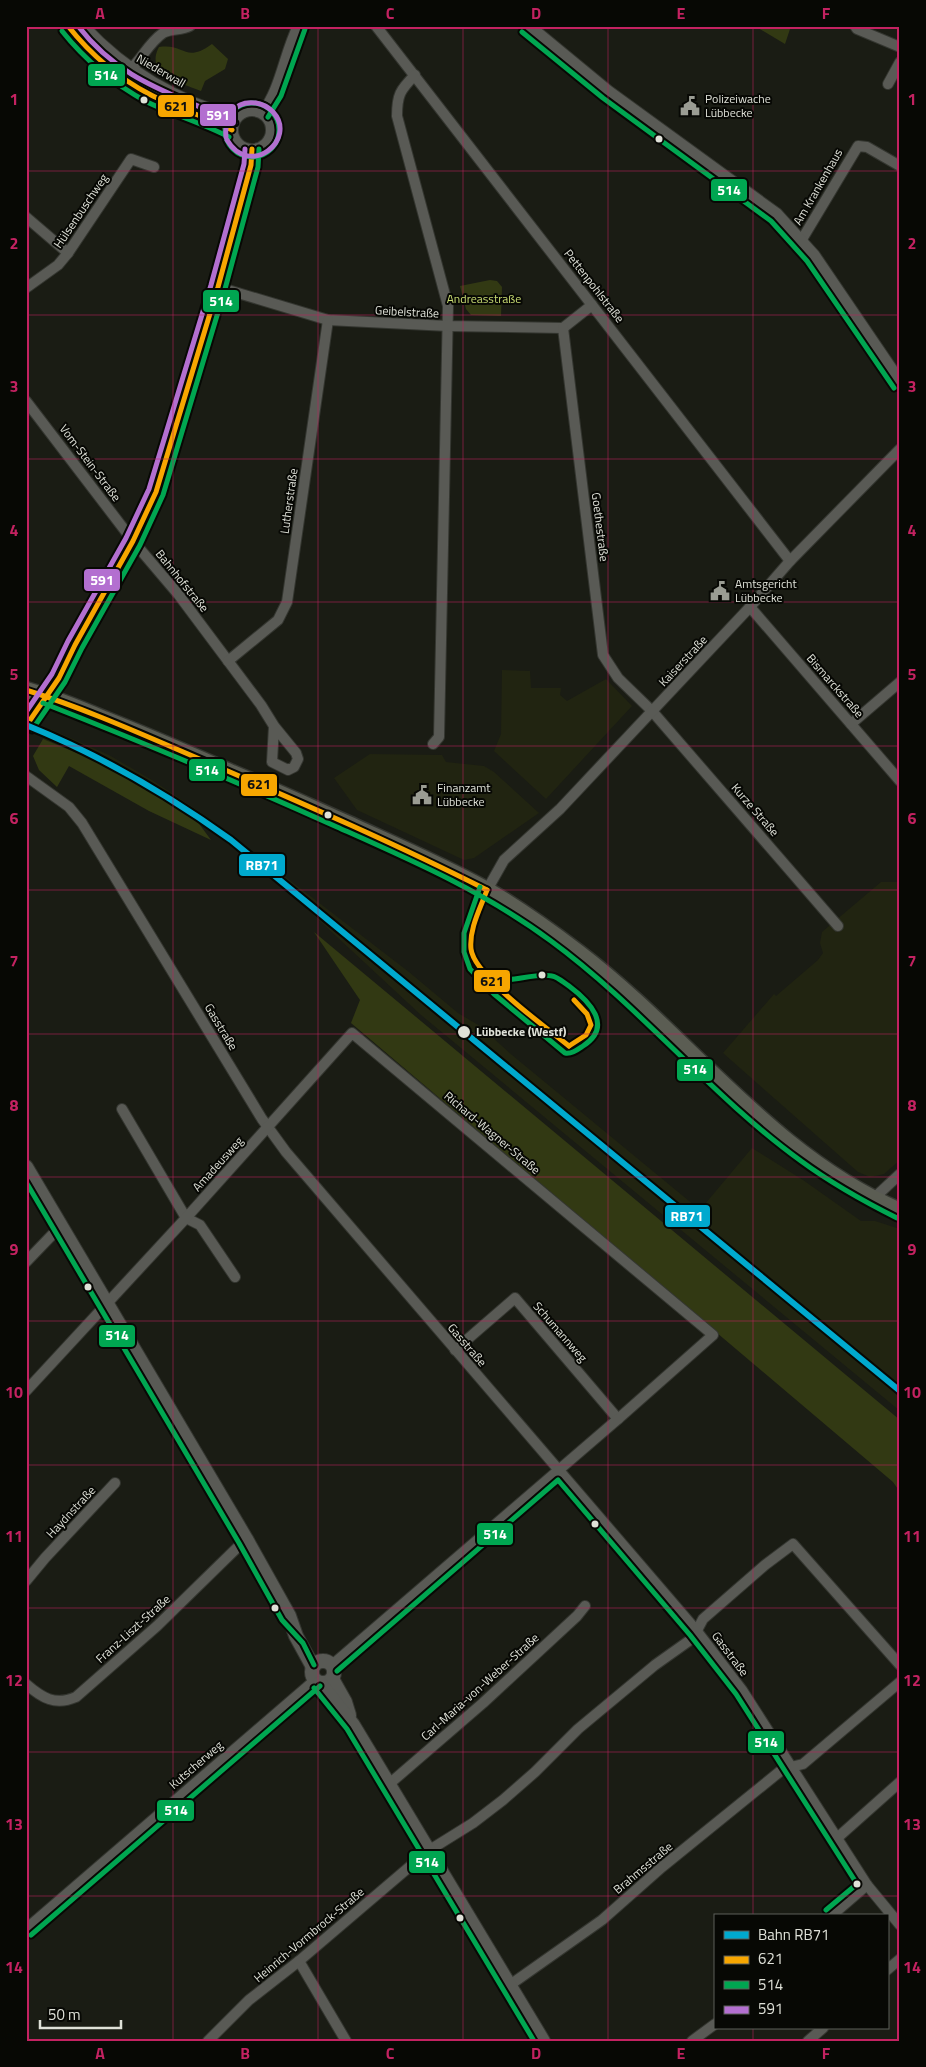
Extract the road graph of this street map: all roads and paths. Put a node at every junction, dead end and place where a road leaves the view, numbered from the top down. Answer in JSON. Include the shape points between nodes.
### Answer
{"nodes":[{"id":1,"x":68,"y":26,"type":"edge"},
{"id":2,"x":84,"y":26,"type":"edge"},
{"id":3,"x":190,"y":26,"type":"edge"},
{"id":4,"x":298,"y":26,"type":"edge"},
{"id":5,"x":376,"y":26,"type":"edge"},
{"id":6,"x":526,"y":26,"type":"edge"},
{"id":7,"x":855,"y":26,"type":"edge"},
{"id":8,"x":164,"y":29,"type":"edge"},
{"id":9,"x":900,"y":47,"type":"edge"},
{"id":10,"x":900,"y":62,"type":"edge"},
{"id":11,"x":131,"y":69,"type":"junction"},
{"id":12,"x":415,"y":75,"type":"junction"},
{"id":13,"x":121,"y":77,"type":"junction"},
{"id":14,"x":888,"y":84,"type":"dead end"},
{"id":15,"x":262,"y":113,"type":"junction"},
{"id":16,"x":237,"y":116,"type":"junction"},
{"id":17,"x":232,"y":130,"type":"junction"},
{"id":18,"x":252,"y":149,"type":"junction"},
{"id":19,"x":900,"y":166,"type":"edge"},
{"id":20,"x":154,"y":167,"type":"dead end"},
{"id":21,"x":26,"y":216,"type":"edge"},
{"id":22,"x":801,"y":241,"type":"junction"},
{"id":23,"x":68,"y":253,"type":"junction"},
{"id":24,"x":218,"y":287,"type":"junction"},
{"id":25,"x":26,"y":288,"type":"edge"},
{"id":26,"x":592,"y":305,"type":"junction"},
{"id":27,"x":328,"y":320,"type":"junction"},
{"id":28,"x":448,"y":326,"type":"junction"},
{"id":29,"x":562,"y":328,"type":"junction"},
{"id":30,"x":900,"y":384,"type":"edge"},
{"id":31,"x":26,"y":401,"type":"edge"},
{"id":32,"x":900,"y":449,"type":"edge"},
{"id":33,"x":133,"y":541,"type":"junction"},
{"id":34,"x":790,"y":561,"type":"junction"},
{"id":35,"x":750,"y":607,"type":"junction"},
{"id":36,"x":228,"y":661,"type":"junction"},
{"id":37,"x":900,"y":682,"type":"edge"},
{"id":38,"x":26,"y":690,"type":"edge"},
{"id":39,"x":46,"y":696,"type":"junction"},
{"id":40,"x":652,"y":711,"type":"junction"},
{"id":41,"x":851,"y":724,"type":"junction"},
{"id":42,"x":26,"y":726,"type":"edge"},
{"id":43,"x":274,"y":726,"type":"dead end"},
{"id":44,"x":434,"y":744,"type":"dead end"},
{"id":45,"x":26,"y":776,"type":"edge"},
{"id":46,"x":900,"y":781,"type":"edge"},
{"id":47,"x":486,"y":890,"type":"junction"},
{"id":48,"x":838,"y":926,"type":"dead end"},
{"id":49,"x":122,"y":1109,"type":"dead end"},
{"id":50,"x":267,"y":1127,"type":"junction"},
{"id":51,"x":26,"y":1167,"type":"edge"},
{"id":52,"x":900,"y":1174,"type":"edge"},
{"id":53,"x":873,"y":1199,"type":"junction"},
{"id":54,"x":900,"y":1211,"type":"edge"},
{"id":55,"x":186,"y":1218,"type":"junction"},
{"id":56,"x":62,"y":1228,"type":"junction"},
{"id":57,"x":26,"y":1262,"type":"edge"},
{"id":58,"x":235,"y":1277,"type":"dead end"},
{"id":59,"x":107,"y":1303,"type":"junction"},
{"id":60,"x":713,"y":1335,"type":"joint"},
{"id":61,"x":455,"y":1350,"type":"junction"},
{"id":62,"x":26,"y":1391,"type":"edge"},
{"id":63,"x":618,"y":1419,"type":"junction"},
{"id":64,"x":559,"y":1469,"type":"junction"},
{"id":65,"x":115,"y":1483,"type":"dead end"},
{"id":66,"x":246,"y":1539,"type":"junction"},
{"id":67,"x":26,"y":1581,"type":"edge"},
{"id":68,"x":585,"y":1606,"type":"dead end"},
{"id":69,"x":696,"y":1630,"type":"junction"},
{"id":70,"x":900,"y":1665,"type":"edge"},
{"id":71,"x":322,"y":1673,"type":"junction"},
{"id":72,"x":900,"y":1682,"type":"edge"},
{"id":73,"x":26,"y":1684,"type":"edge"},
{"id":74,"x":790,"y":1767,"type":"junction"},
{"id":75,"x":900,"y":1782,"type":"edge"},
{"id":76,"x":388,"y":1785,"type":"junction"},
{"id":77,"x":836,"y":1839,"type":"junction"},
{"id":78,"x":428,"y":1851,"type":"junction"},
{"id":79,"x":867,"y":1885,"type":"junction"},
{"id":80,"x":833,"y":1914,"type":"edge"},
{"id":81,"x":900,"y":1925,"type":"edge"},
{"id":82,"x":26,"y":1929,"type":"edge"},
{"id":83,"x":900,"y":1959,"type":"edge"},
{"id":84,"x":299,"y":1960,"type":"junction"},
{"id":85,"x":888,"y":1969,"type":"edge"},
{"id":86,"x":510,"y":1985,"type":"junction"},
{"id":87,"x":714,"y":2025,"type":"edge"},
{"id":88,"x":821,"y":2030,"type":"edge"},
{"id":89,"x":208,"y":2041,"type":"edge"},
{"id":90,"x":346,"y":2041,"type":"edge"},
{"id":91,"x":544,"y":2041,"type":"edge"},
{"id":92,"x":692,"y":2041,"type":"edge"},
{"id":93,"x":808,"y":2041,"type":"edge"}],
"edges":[{"from":1,"to":13,"type":"street","name":"Niederwall","via":[[82,43]]},
{"from":2,"to":11,"type":"street","name":"Niederwall"},
{"from":3,"to":8,"type":"street","via":[[183,30]]},
{"from":4,"to":15,"type":"street","via":[[271,101]]},
{"from":5,"to":12,"type":"street","name":"Pettenpohlstraße"},
{"from":6,"to":22,"type":"street","via":[[607,92],[776,215]]},
{"from":7,"to":9,"type":"street"},
{"from":8,"to":11,"type":"street"},
{"from":10,"to":14,"type":"street"},
{"from":11,"to":13,"type":"street"},
{"from":11,"to":16,"type":"street","name":"Niederwall","via":[[180,97]]},
{"from":12,"to":26,"type":"street","name":"Pettenpohlstraße"},
{"from":12,"to":28,"type":"street","via":[[397,99],[397,116],[448,306]]},
{"from":13,"to":17,"type":"street","name":"Niederwall","via":[[152,95]]},
{"from":15,"to":16,"type":"street","via":[[246,111]]},
{"from":15,"to":18,"type":"street","via":[[271,124],[270,136],[264,146]]},
{"from":16,"to":17,"type":"street"},
{"from":17,"to":18,"type":"street","via":[[236,141],[246,149]]},
{"from":18,"to":24,"type":"street","via":[[251,165]]},
{"from":19,"to":22,"type":"street","name":"Am Krankenhaus","via":[[867,147],[858,146]]},
{"from":20,"to":23,"type":"street","name":"Hülsenbuschweg","via":[[131,159]]},
{"from":21,"to":23,"type":"street"},
{"from":22,"to":30,"type":"street"},
{"from":23,"to":25,"type":"street","name":"Hülsenbuschweg","via":[[58,265]]},
{"from":24,"to":27,"type":"street","name":"Geibelstraße"},
{"from":24,"to":33,"type":"street","via":[[156,492]]},
{"from":26,"to":29,"type":"street"},
{"from":26,"to":34,"type":"street","name":"Pettenpohlstraße"},
{"from":27,"to":28,"type":"street","name":"Geibelstraße"},
{"from":27,"to":36,"type":"street","name":"Lutherstraße","via":[[287,602],[278,620]]},
{"from":28,"to":29,"type":"street","name":"Geibelstraße"},
{"from":28,"to":44,"type":"street","via":[[439,737]]},
{"from":29,"to":40,"type":"street","name":"Goethestraße","via":[[603,655],[618,678]]},
{"from":31,"to":33,"type":"street","name":"Vom-Stein-Straße"},
{"from":32,"to":34,"type":"street","name":"Kaiserstraße"},
{"from":33,"to":36,"type":"street","name":"Bahnhofstraße"},
{"from":33,"to":39,"type":"street","via":[[59,678]]},
{"from":34,"to":35,"type":"street","name":"Kaiserstraße"},
{"from":35,"to":40,"type":"street","name":"Kaiserstraße"},
{"from":35,"to":41,"type":"street","name":"Bismarckstraße"},
{"from":36,"to":43,"type":"street","name":"Bahnhofstraße"},
{"from":37,"to":41,"type":"street"},
{"from":38,"to":39,"type":"main road"},
{"from":39,"to":42,"type":"street"},
{"from":39,"to":47,"type":"main road","via":[[322,811]]},
{"from":40,"to":47,"type":"street","name":"Kaiserstraße","via":[[560,809],[504,860]]},
{"from":40,"to":48,"type":"street","name":"Kurze Straße"},
{"from":41,"to":46,"type":"street","name":"Bismarckstraße"},
{"from":45,"to":50,"type":"street","name":"Gasstraße","via":[[68,807],[82,823]]},
{"from":47,"to":53,"type":"main road","via":[[554,934],[598,968],[753,1112],[837,1178]]},
{"from":49,"to":55,"type":"street"},
{"from":50,"to":55,"type":"street","name":"Amadeusweg"},
{"from":50,"to":60,"type":"street","name":"Richard-Wagner-Straße","via":[[352,1033]]},
{"from":50,"to":61,"type":"street","name":"Gasstraße"},
{"from":51,"to":56,"type":"street"},
{"from":52,"to":53,"type":"street"},
{"from":53,"to":54,"type":"main road"},
{"from":55,"to":58,"type":"street","via":[[200,1225]]},
{"from":55,"to":59,"type":"street","name":"Amadeusweg"},
{"from":56,"to":57,"type":"street"},
{"from":56,"to":59,"type":"street"},
{"from":59,"to":62,"type":"street"},
{"from":59,"to":66,"type":"street"},
{"from":60,"to":63,"type":"street","name":"Kutscherweg"},
{"from":61,"to":63,"type":"street","name":"Schumannweg","via":[[515,1298]]},
{"from":61,"to":64,"type":"street","name":"Gasstraße"},
{"from":63,"to":64,"type":"street","name":"Kutscherweg"},
{"from":64,"to":69,"type":"street","name":"Gasstraße"},
{"from":64,"to":71,"type":"street","name":"Kutscherweg"},
{"from":65,"to":67,"type":"street","name":"Haydnstraße"},
{"from":66,"to":71,"type":"street","via":[[289,1616],[296,1636]]},
{"from":66,"to":73,"type":"street","name":"Franz-Liszt-Straße","via":[[157,1626],[76,1697],[68,1701],[54,1701],[39,1695]]},
{"from":68,"to":76,"type":"street","name":"Carl-Maria-von-Weber-Straße"},
{"from":69,"to":70,"type":"street","name":"Heinrich-Vormbrock-Straße","via":[[702,1618],[793,1544]]},
{"from":69,"to":74,"type":"street","name":"Gasstraße","via":[[742,1690]]},
{"from":69,"to":78,"type":"street","name":"Heinrich-Vormbrock-Straße","via":[[693,1638],[578,1729],[503,1800],[474,1823]]},
{"from":71,"to":76,"type":"street"},
{"from":71,"to":82,"type":"street","name":"Kutscherweg"},
{"from":72,"to":74,"type":"street","name":"Brahmsstraße","via":[[803,1764]]},
{"from":74,"to":77,"type":"street","name":"Gasstraße"},
{"from":74,"to":86,"type":"street","name":"Brahmsstraße","via":[[662,1867],[602,1920]]},
{"from":75,"to":77,"type":"street"},
{"from":76,"to":78,"type":"street"},
{"from":77,"to":79,"type":"street","name":"Gasstraße"},
{"from":78,"to":84,"type":"street","name":"Heinrich-Vormbrock-Straße"},
{"from":78,"to":86,"type":"street"},
{"from":79,"to":80,"type":"street"},
{"from":79,"to":81,"type":"street","name":"Gasstraße"},
{"from":83,"to":85,"type":"street"},
{"from":84,"to":89,"type":"street","name":"Heinrich-Vormbrock-Straße","via":[[249,2000]]},
{"from":84,"to":90,"type":"street"},
{"from":86,"to":91,"type":"street"},
{"from":87,"to":92,"type":"street"},
{"from":88,"to":93,"type":"street"}]}
